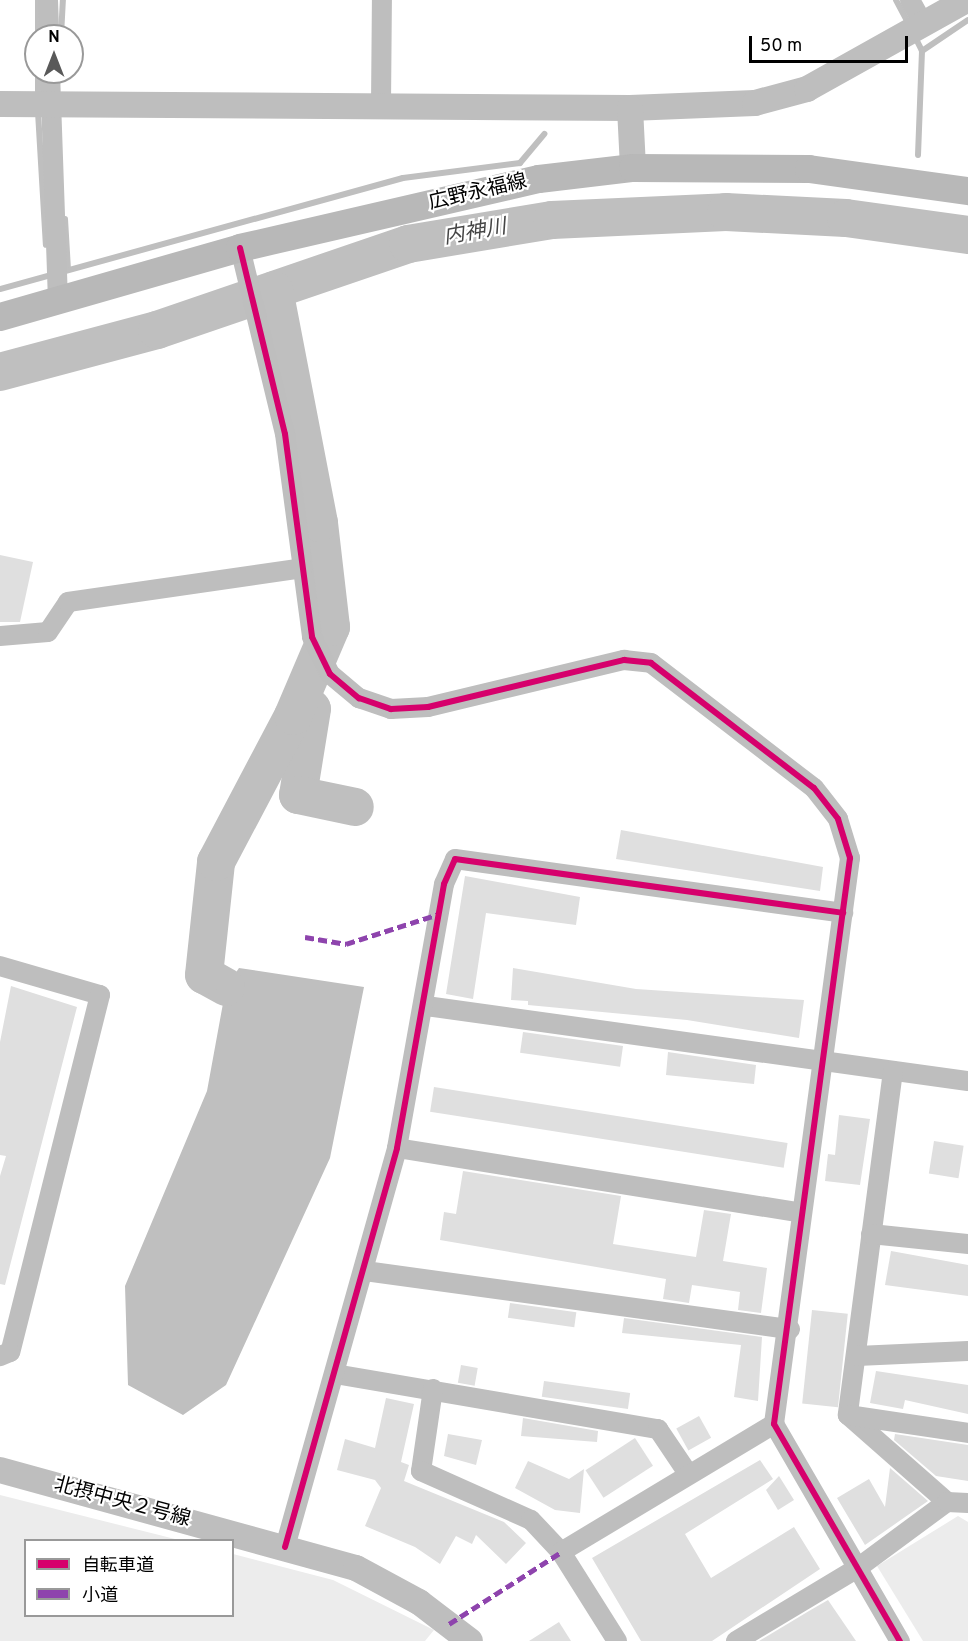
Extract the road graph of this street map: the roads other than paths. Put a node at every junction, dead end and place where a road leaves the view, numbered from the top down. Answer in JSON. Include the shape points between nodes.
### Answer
{"nodes":[{"id":1,"x":48,"y":0,"type":"edge"},
{"id":2,"x":382,"y":0,"type":"edge"},
{"id":3,"x":910,"y":0,"type":"edge"},
{"id":4,"x":966,"y":0,"type":"edge"},
{"id":5,"x":49,"y":24,"type":"edge"},
{"id":6,"x":924,"y":25,"type":"junction"},
{"id":7,"x":50,"y":84,"type":"edge"},
{"id":8,"x":51,"y":103,"type":"junction"},
{"id":9,"x":0,"y":104,"type":"edge"},
{"id":10,"x":381,"y":105,"type":"junction"},
{"id":11,"x":630,"y":108,"type":"junction"},
{"id":12,"x":633,"y":168,"type":"junction"},
{"id":13,"x":968,"y":191,"type":"edge"},
{"id":14,"x":242,"y":255,"type":"junction"},
{"id":15,"x":57,"y":301,"type":"junction"},
{"id":16,"x":0,"y":317,"type":"edge"},
{"id":17,"x":303,"y":568,"type":"junction"},
{"id":18,"x":0,"y":636,"type":"edge"},
{"id":19,"x":843,"y":913,"type":"junction"},
{"id":20,"x":0,"y":966,"type":"edge"},
{"id":21,"x":426,"y":1006,"type":"junction"},
{"id":22,"x":824,"y":1062,"type":"junction"},
{"id":23,"x":892,"y":1071,"type":"junction"},
{"id":24,"x":968,"y":1081,"type":"edge"},
{"id":25,"x":397,"y":1148,"type":"junction"},
{"id":26,"x":801,"y":1213,"type":"junction"},
{"id":27,"x":871,"y":1234,"type":"junction"},
{"id":28,"x":968,"y":1244,"type":"edge"},
{"id":29,"x":365,"y":1271,"type":"junction"},
{"id":30,"x":790,"y":1329,"type":"junction"},
{"id":31,"x":968,"y":1351,"type":"edge"},
{"id":32,"x":0,"y":1356,"type":"edge"},
{"id":33,"x":857,"y":1356,"type":"junction"},
{"id":34,"x":335,"y":1374,"type":"junction"},
{"id":35,"x":433,"y":1389,"type":"junction"},
{"id":36,"x":848,"y":1415,"type":"junction"},
{"id":37,"x":774,"y":1424,"type":"junction"},
{"id":38,"x":968,"y":1433,"type":"edge"},
{"id":39,"x":0,"y":1470,"type":"edge"},
{"id":40,"x":687,"y":1472,"type":"junction"},
{"id":41,"x":947,"y":1502,"type":"junction"},
{"id":42,"x":968,"y":1503,"type":"edge"},
{"id":43,"x":285,"y":1547,"type":"junction"},
{"id":44,"x":561,"y":1552,"type":"junction"},
{"id":45,"x":859,"y":1567,"type":"junction"},
{"id":46,"x":470,"y":1641,"type":"edge"},
{"id":47,"x":617,"y":1641,"type":"edge"},
{"id":48,"x":736,"y":1641,"type":"edge"},
{"id":49,"x":900,"y":1641,"type":"edge"}],
"edges":[{"from":1,"to":5,"type":"street"},
{"from":2,"to":10,"type":"street"},
{"from":3,"to":6,"type":"street"},
{"from":4,"to":6,"type":"street"},
{"from":6,"to":11,"type":"street","via":[[807,89],[755,103]]},
{"from":7,"to":8,"type":"street"},
{"from":8,"to":9,"type":"street"},
{"from":8,"to":10,"type":"street"},
{"from":8,"to":15,"type":"street"},
{"from":10,"to":11,"type":"street"},
{"from":11,"to":12,"type":"street"},
{"from":12,"to":13,"type":"main road","name":"広野永福線","via":[[809,169]]},
{"from":12,"to":14,"type":"main road","name":"広野永福線","via":[[539,179]]},
{"from":14,"to":15,"type":"main road","name":"広野永福線"},
{"from":14,"to":17,"type":"street","via":[[271,361]]},
{"from":15,"to":16,"type":"main road","name":"広野永福線"},
{"from":17,"to":18,"type":"street","via":[[68,602],[48,632]]},
{"from":17,"to":19,"type":"street","via":[[312,637],[330,674],[359,698],[391,709],[428,707],[624,660],[651,663],[677,678],[814,788],[838,819],[850,858]]},
{"from":19,"to":21,"type":"street","via":[[455,859],[444,884]]},
{"from":19,"to":22,"type":"street"},
{"from":20,"to":32,"type":"street","via":[[100,995],[10,1352]]},
{"from":21,"to":22,"type":"street"},
{"from":21,"to":25,"type":"street"},
{"from":22,"to":23,"type":"street"},
{"from":22,"to":26,"type":"street"},
{"from":23,"to":24,"type":"street"},
{"from":23,"to":27,"type":"street"},
{"from":25,"to":26,"type":"street"},
{"from":25,"to":29,"type":"street"},
{"from":26,"to":30,"type":"street"},
{"from":27,"to":28,"type":"street"},
{"from":27,"to":33,"type":"street"},
{"from":29,"to":30,"type":"street"},
{"from":29,"to":34,"type":"street"},
{"from":30,"to":37,"type":"street"},
{"from":31,"to":33,"type":"street"},
{"from":33,"to":36,"type":"street"},
{"from":34,"to":35,"type":"street"},
{"from":34,"to":43,"type":"street"},
{"from":35,"to":40,"type":"street","via":[[658,1429]]},
{"from":35,"to":44,"type":"street","via":[[421,1471],[531,1520]]},
{"from":36,"to":38,"type":"street"},
{"from":36,"to":41,"type":"street"},
{"from":37,"to":40,"type":"street"},
{"from":37,"to":45,"type":"street"},
{"from":39,"to":43,"type":"street","name":"北摂中央２号線"},
{"from":40,"to":44,"type":"street"},
{"from":41,"to":42,"type":"street"},
{"from":41,"to":45,"type":"street"},
{"from":43,"to":46,"type":"street","name":"北摂中央２号線","via":[[356,1568],[419,1602]]},
{"from":44,"to":47,"type":"street"},
{"from":45,"to":48,"type":"street"},
{"from":45,"to":49,"type":"street"}]}
